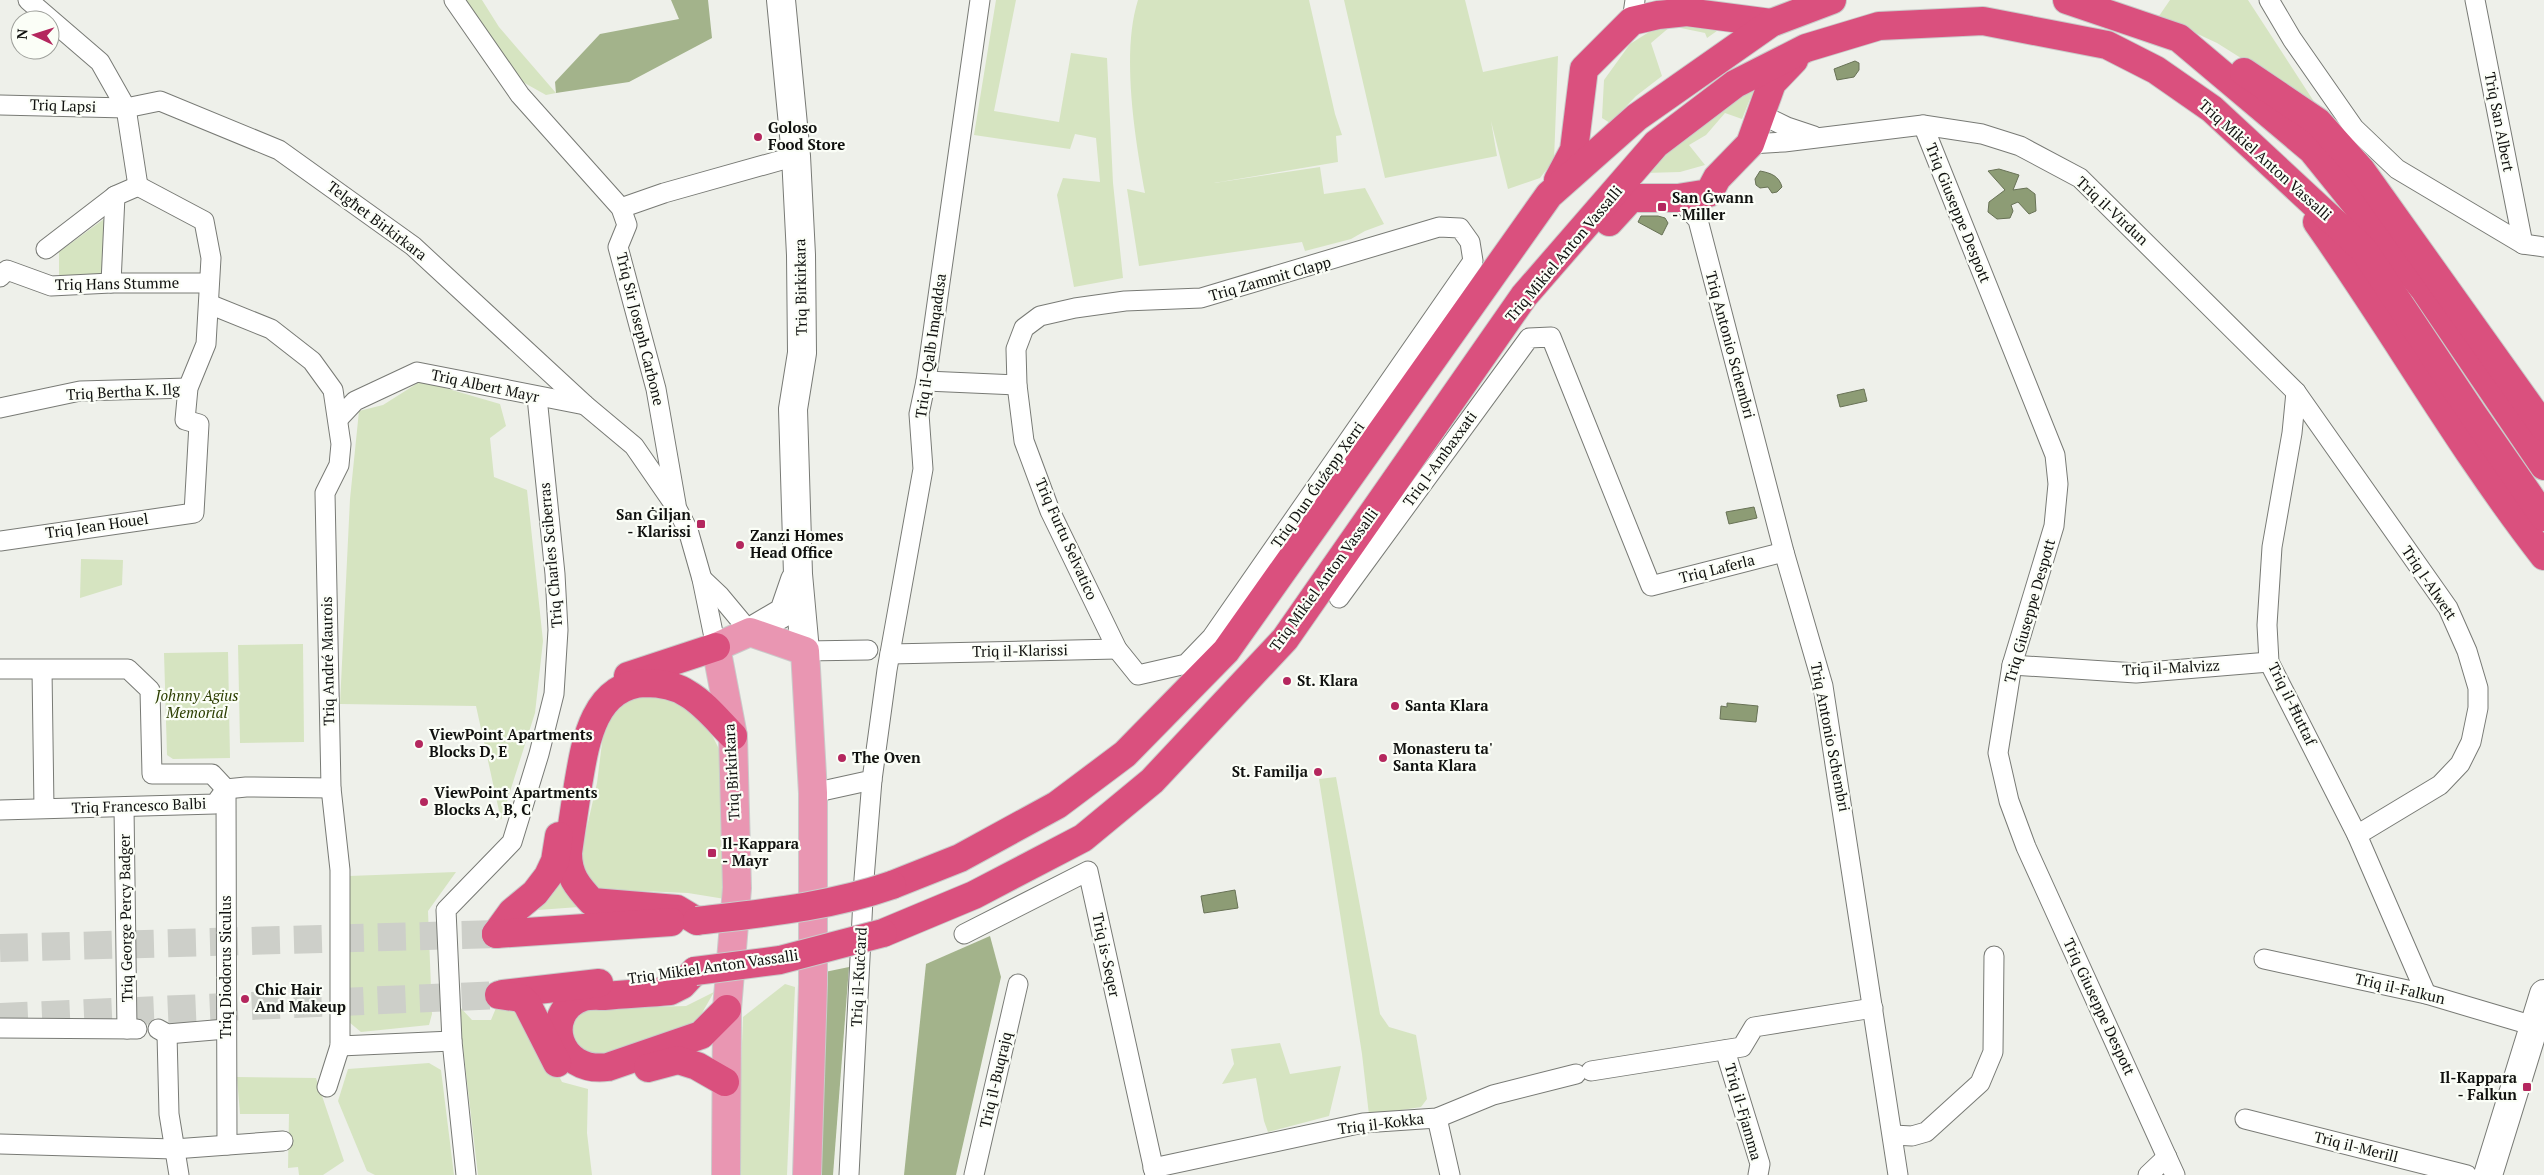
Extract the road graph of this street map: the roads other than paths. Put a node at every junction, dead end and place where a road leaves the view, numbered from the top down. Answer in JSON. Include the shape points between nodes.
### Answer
{"nodes":[{"id":1,"x":28,"y":0,"type":"edge"},
{"id":2,"x":454,"y":0,"type":"edge"},
{"id":3,"x":781,"y":0,"type":"edge"},
{"id":4,"x":980,"y":0,"type":"edge"},
{"id":5,"x":1832,"y":0,"type":"edge"},
{"id":6,"x":2067,"y":0,"type":"edge"},
{"id":7,"x":2269,"y":0,"type":"edge"},
{"id":8,"x":2284,"y":0,"type":"edge"},
{"id":9,"x":2475,"y":0,"type":"edge"},
{"id":10,"x":1680,"y":6,"type":"edge"},
{"id":11,"x":1634,"y":10,"type":"edge"},
{"id":12,"x":1771,"y":23,"type":"junction"},
{"id":13,"x":2179,"y":38,"type":"junction"},
{"id":14,"x":2292,"y":38,"type":"junction"},
{"id":15,"x":1806,"y":48,"type":"junction"},
{"id":16,"x":0,"y":104,"type":"edge"},
{"id":17,"x":126,"y":108,"type":"junction"},
{"id":18,"x":1760,"y":114,"type":"junction"},
{"id":19,"x":1923,"y":125,"type":"junction"},
{"id":20,"x":1820,"y":138,"type":"junction"},
{"id":21,"x":1750,"y":144,"type":"junction"},
{"id":22,"x":796,"y":156,"type":"junction"},
{"id":23,"x":2288,"y":180,"type":"junction"},
{"id":24,"x":138,"y":186,"type":"junction"},
{"id":25,"x":1709,"y":193,"type":"junction"},
{"id":26,"x":1550,"y":195,"type":"junction"},
{"id":27,"x":116,"y":196,"type":"junction"},
{"id":28,"x":1678,"y":198,"type":"junction"},
{"id":29,"x":621,"y":208,"type":"junction"},
{"id":30,"x":1698,"y":220,"type":"junction"},
{"id":31,"x":2523,"y":244,"type":"junction"},
{"id":32,"x":2544,"y":247,"type":"edge"},
{"id":33,"x":46,"y":250,"type":"dead end"},
{"id":34,"x":1473,"y":261,"type":"joint"},
{"id":35,"x":0,"y":277,"type":"edge"},
{"id":36,"x":111,"y":283,"type":"junction"},
{"id":37,"x":210,"y":283,"type":"junction"},
{"id":38,"x":1524,"y":296,"type":"junction"},
{"id":39,"x":209,"y":304,"type":"junction"},
{"id":40,"x":1040,"y":316,"type":"joint"},
{"id":41,"x":1551,"y":337,"type":"joint"},
{"id":42,"x":926,"y":381,"type":"junction"},
{"id":43,"x":1017,"y":385,"type":"junction"},
{"id":44,"x":188,"y":388,"type":"junction"},
{"id":45,"x":2296,"y":392,"type":"junction"},
{"id":46,"x":537,"y":397,"type":"junction"},
{"id":47,"x":585,"y":405,"type":"junction"},
{"id":48,"x":0,"y":408,"type":"edge"},
{"id":49,"x":339,"y":418,"type":"junction"},
{"id":50,"x":2544,"y":427,"type":"edge"},
{"id":51,"x":2544,"y":466,"type":"edge"},
{"id":52,"x":676,"y":507,"type":"junction"},
{"id":53,"x":2544,"y":517,"type":"edge"},
{"id":54,"x":0,"y":541,"type":"edge"},
{"id":55,"x":1784,"y":552,"type":"junction"},
{"id":56,"x":2544,"y":556,"type":"edge"},
{"id":57,"x":798,"y":574,"type":"junction"},
{"id":58,"x":702,"y":579,"type":"junction"},
{"id":59,"x":1338,"y":598,"type":"dead end"},
{"id":60,"x":750,"y":632,"type":"junction"},
{"id":61,"x":1219,"y":644,"type":"junction"},
{"id":62,"x":716,"y":647,"type":"junction"},
{"id":63,"x":1118,"y":649,"type":"junction"},
{"id":64,"x":868,"y":650,"type":"dead end"},
{"id":65,"x":804,"y":651,"type":"junction"},
{"id":66,"x":890,"y":654,"type":"junction"},
{"id":67,"x":2269,"y":662,"type":"junction"},
{"id":68,"x":2012,"y":665,"type":"junction"},
{"id":69,"x":0,"y":669,"type":"edge"},
{"id":70,"x":42,"y":670,"type":"junction"},
{"id":71,"x":733,"y":736,"type":"junction"},
{"id":72,"x":872,"y":780,"type":"junction"},
{"id":73,"x":331,"y":788,"type":"junction"},
{"id":74,"x":226,"y":789,"type":"junction"},
{"id":75,"x":814,"y":793,"type":"junction"},
{"id":76,"x":124,"y":807,"type":"junction"},
{"id":77,"x":44,"y":808,"type":"junction"},
{"id":78,"x":0,"y":810,"type":"edge"},
{"id":79,"x":2357,"y":835,"type":"junction"},
{"id":80,"x":697,"y":921,"type":"junction"},
{"id":81,"x":964,"y":934,"type":"dead end"},
{"id":82,"x":1994,"y":956,"type":"dead end"},
{"id":83,"x":2264,"y":959,"type":"dead end"},
{"id":84,"x":695,"y":972,"type":"junction"},
{"id":85,"x":1018,"y":984,"type":"dead end"},
{"id":86,"x":2426,"y":994,"type":"junction"},
{"id":87,"x":2544,"y":994,"type":"edge"},
{"id":88,"x":1873,"y":1008,"type":"junction"},
{"id":89,"x":727,"y":1009,"type":"junction"},
{"id":90,"x":2534,"y":1026,"type":"junction"},
{"id":91,"x":0,"y":1028,"type":"edge"},
{"id":92,"x":226,"y":1029,"type":"junction"},
{"id":93,"x":452,"y":1041,"type":"junction"},
{"id":94,"x":340,"y":1046,"type":"junction"},
{"id":95,"x":1725,"y":1050,"type":"junction"},
{"id":96,"x":725,"y":1082,"type":"junction"},
{"id":97,"x":327,"y":1088,"type":"dead end"},
{"id":98,"x":1437,"y":1118,"type":"junction"},
{"id":99,"x":2245,"y":1119,"type":"dead end"},
{"id":100,"x":1893,"y":1135,"type":"junction"},
{"id":101,"x":283,"y":1141,"type":"dead end"},
{"id":102,"x":0,"y":1144,"type":"edge"},
{"id":103,"x":227,"y":1145,"type":"junction"},
{"id":104,"x":174,"y":1149,"type":"junction"},
{"id":105,"x":2167,"y":1157,"type":"junction"},
{"id":106,"x":1154,"y":1171,"type":"edge"},
{"id":107,"x":179,"y":1175,"type":"edge"},
{"id":108,"x":466,"y":1175,"type":"edge"},
{"id":109,"x":726,"y":1175,"type":"edge"},
{"id":110,"x":807,"y":1175,"type":"edge"},
{"id":111,"x":849,"y":1175,"type":"edge"},
{"id":112,"x":974,"y":1175,"type":"edge"},
{"id":113,"x":1450,"y":1175,"type":"edge"},
{"id":114,"x":1758,"y":1175,"type":"edge"},
{"id":115,"x":1898,"y":1175,"type":"edge"},
{"id":116,"x":2148,"y":1175,"type":"edge"},
{"id":117,"x":2176,"y":1175,"type":"edge"},
{"id":118,"x":2467,"y":1175,"type":"edge"},
{"id":119,"x":2488,"y":1175,"type":"edge"}],
"edges":[{"from":1,"to":17,"type":"street","via":[[100,62]]},
{"from":2,"to":29,"type":"street","via":[[520,94]]},
{"from":3,"to":22,"type":"main road","name":"Triq Birkirkara"},
{"from":4,"to":42,"type":"street","name":"Triq il-Qalb Imqaddsa"},
{"from":5,"to":12,"type":"highway"},
{"from":6,"to":13,"type":"highway","name":"Triq Mikiel Anton Vassalli"},
{"from":7,"to":14,"type":"street"},
{"from":8,"to":14,"type":"street"},
{"from":9,"to":31,"type":"street","name":"Triq San Albert"},
{"from":10,"to":11,"type":"highway","via":[[1658,14]]},
{"from":10,"to":12,"type":"highway"},
{"from":11,"to":26,"type":"highway","via":[[1584,68],[1574,150]]},
{"from":12,"to":26,"type":"highway","via":[[1637,117]]},
{"from":13,"to":50,"type":"highway","via":[[2227,60],[2318,122],[2361,170]]},
{"from":13,"to":51,"type":"highway","name":"Triq Mikiel Anton Vassalli","via":[[2312,150],[2424,289]]},
{"from":14,"to":31,"type":"street","via":[[2354,128],[2397,169]]},
{"from":15,"to":18,"type":"highway","via":[[1772,83]]},
{"from":15,"to":23,"type":"highway","name":"Triq Mikiel Anton Vassalli","via":[[1878,26],[1983,21],[2107,45],[2156,70],[2212,109]]},
{"from":15,"to":38,"type":"highway","name":"Triq Mikiel Anton Vassalli","via":[[1735,84],[1656,144]]},
{"from":16,"to":17,"type":"street","name":"Triq Lapsi"},
{"from":17,"to":24,"type":"street"},
{"from":17,"to":47,"type":"street","name":"Telgħet Birkirkara","via":[[160,101],[279,150],[414,246]]},
{"from":18,"to":20,"type":"street","name":"Triq il-Virdun"},
{"from":18,"to":21,"type":"highway"},
{"from":19,"to":20,"type":"street","name":"Triq il-Virdun"},
{"from":19,"to":45,"type":"street","name":"Triq il-Virdun","via":[[2002,139],[2080,178]]},
{"from":19,"to":68,"type":"street","name":"Triq Giuseppe Despott","via":[[2055,455],[2058,484],[2054,526]]},
{"from":20,"to":21,"type":"street","name":"Triq il-Virdun"},
{"from":21,"to":25,"type":"highway","via":[[1717,178]]},
{"from":22,"to":29,"type":"street"},
{"from":22,"to":57,"type":"main road","name":"Triq Birkirkara","via":[[802,353],[793,409]]},
{"from":23,"to":53,"type":"highway","name":"Triq Mikiel Anton Vassalli","via":[[2363,249]]},
{"from":23,"to":56,"type":"highway","via":[[2370,297],[2498,497]]},
{"from":24,"to":27,"type":"street"},
{"from":24,"to":37,"type":"street","via":[[204,221],[211,258]]},
{"from":25,"to":28,"type":"highway"},
{"from":25,"to":30,"type":"street"},
{"from":26,"to":61,"type":"highway"},
{"from":27,"to":33,"type":"street"},
{"from":27,"to":36,"type":"street"},
{"from":28,"to":30,"type":"street","name":"Triq Antonio Schembri"},
{"from":28,"to":38,"type":"highway","via":[[1631,198],[1553,282]]},
{"from":29,"to":52,"type":"street","name":"Triq Sir Joseph Carbone","via":[[627,225],[618,246],[656,389]]},
{"from":30,"to":55,"type":"street","name":"Triq Antonio Schembri"},
{"from":31,"to":32,"type":"street"},
{"from":34,"to":40,"type":"street","name":"Triq Zammit Clapp","via":[[1470,242],[1460,228],[1439,228],[1201,298],[1125,301]]},
{"from":34,"to":61,"type":"street","name":"Triq Dun Ǵuźepp Xerri"},
{"from":35,"to":36,"type":"street","name":"Triq Hans Stumme","via":[[7,270],[51,286]]},
{"from":36,"to":37,"type":"street","name":"Triq Hans Stumme"},
{"from":37,"to":39,"type":"street"},
{"from":38,"to":84,"type":"highway","name":"Triq Mikiel Anton Vassalli","bridge":true,"via":[[1284,639],[1152,781],[1083,838],[974,895],[883,933],[780,960]]},
{"from":39,"to":44,"type":"street","via":[[206,344]]},
{"from":39,"to":49,"type":"street","name":"Triq André Maurois","via":[[271,329],[312,361],[333,390]]},
{"from":40,"to":43,"type":"street","name":"Triq Furtu Selvatico","via":[[1024,328],[1016,349]]},
{"from":41,"to":55,"type":"street","name":"Triq Laferla","via":[[1651,586]]},
{"from":41,"to":59,"type":"street","name":"Triq l-Ambaxxati","via":[[1528,338]]},
{"from":42,"to":43,"type":"street"},
{"from":42,"to":66,"type":"street","name":"Triq il-Qalb Imqaddsa","via":[[919,414],[923,469]]},
{"from":43,"to":63,"type":"street","name":"Triq Furtu Selvatico","via":[[1024,441],[1050,511]]},
{"from":44,"to":48,"type":"street","name":"Triq Bertha K. Ilg","via":[[80,391]]},
{"from":44,"to":54,"type":"street","name":"Triq Jean Houel","via":[[185,420],[199,424],[194,513]]},
{"from":45,"to":67,"type":"street","name":"Triq il-Ħuttaf","via":[[2269,576]]},
{"from":45,"to":79,"type":"street","name":"Triq l-Alwett","via":[[2448,608],[2467,651],[2478,688],[2478,708],[2471,742],[2460,764],[2440,785]]},
{"from":46,"to":47,"type":"street","name":"Triq Albert Mayr"},
{"from":46,"to":49,"type":"street","name":"Triq Albert Mayr","via":[[417,372],[355,401]]},
{"from":46,"to":93,"type":"street","name":"Triq Charles Sciberras","via":[[555,574],[558,630],[554,694],[512,842],[446,910]]},
{"from":47,"to":52,"type":"street","name":"Telgħet Birkirkara","via":[[634,446]]},
{"from":49,"to":73,"type":"street","name":"Triq André Maurois","via":[[339,465],[326,493]]},
{"from":52,"to":58,"type":"street","name":"Telgħet Birkirkara","via":[[688,530]]},
{"from":55,"to":88,"type":"street","name":"Triq Antonio Schembri","via":[[1824,686]]},
{"from":57,"to":60,"type":"main road","name":"Triq Birkirkara","via":[[784,612]]},
{"from":57,"to":65,"type":"main road","name":"Triq Birkirkara"},
{"from":58,"to":60,"type":"street"},
{"from":58,"to":62,"type":"street","name":"Telgħet Birkirkara"},
{"from":60,"to":62,"type":"main road","name":"Triq Birkirkara"},
{"from":60,"to":65,"type":"main road"},
{"from":61,"to":63,"type":"street","name":"Triq Dun Ǵuźepp Xerri","via":[[1186,664],[1138,675]]},
{"from":61,"to":80,"type":"highway","bridge":true,"via":[[1184,696],[1125,754],[1057,805],[960,858],[857,897]]},
{"from":62,"to":71,"type":"main road","name":"Triq Birkirkara"},
{"from":62,"to":80,"type":"highway","via":[[632,674],[613,683],[597,699],[574,751],[554,862],[548,876],[512,912],[496,934]]},
{"from":63,"to":66,"type":"street","name":"Triq il-Klarissi"},
{"from":64,"to":65,"type":"street"},
{"from":65,"to":75,"type":"main road","name":"Triq Birkirkara"},
{"from":66,"to":72,"type":"street","name":"Triq il-Qalb Imqaddsa"},
{"from":67,"to":68,"type":"street","name":"Triq il-Malvizz","via":[[2136,673]]},
{"from":67,"to":79,"type":"street","name":"Triq il-Ħuttaf"},
{"from":68,"to":105,"type":"street","name":"Triq Giuseppe Despott","via":[[1998,753],[2009,801],[2026,848]]},
{"from":69,"to":70,"type":"street"},
{"from":70,"to":74,"type":"street","via":[[128,669],[150,690],[152,774],[212,774]]},
{"from":70,"to":77,"type":"street"},
{"from":71,"to":80,"type":"highway","via":[[690,695],[676,687],[636,683],[612,695],[601,707],[587,737],[568,853],[568,867],[575,884],[592,902],[677,909]]},
{"from":71,"to":89,"type":"main road","name":"Triq Birkirkara","via":[[736,888]]},
{"from":72,"to":75,"type":"street"},
{"from":72,"to":111,"type":"street","name":"Triq il-Kuċċard"},
{"from":73,"to":74,"type":"street","name":"Triq Francesco Balbi"},
{"from":73,"to":94,"type":"street","name":"Triq André Maurois","via":[[340,870]]},
{"from":74,"to":76,"type":"street","name":"Triq Francesco Balbi","via":[[215,804]]},
{"from":74,"to":92,"type":"street","name":"Triq Diodorus Siculus"},
{"from":75,"to":110,"type":"main road","name":"Triq Birkirkara"},
{"from":76,"to":77,"type":"street","name":"Triq Francesco Balbi"},
{"from":76,"to":91,"type":"street","name":"Triq George Percy Badger","via":[[132,1029]]},
{"from":77,"to":78,"type":"street","name":"Triq Francesco Balbi"},
{"from":79,"to":86,"type":"street","name":"Triq il-Ħuttaf"},
{"from":81,"to":106,"type":"street","name":"Triq is-Seqer","via":[[1088,871]]},
{"from":82,"to":100,"type":"street","via":[[1993,1052],[1980,1082],[1926,1132],[1912,1136]]},
{"from":83,"to":86,"type":"street","name":"Triq il-Falkun"},
{"from":84,"to":89,"type":"highway","via":[[670,991],[582,997],[566,1010],[560,1023],[562,1046],[581,1065],[608,1067],[701,1036]]},
{"from":84,"to":96,"type":"highway","name":"Triq Mikiel Anton Vassalli","via":[[499,995],[521,998],[527,1004],[554,1058],[572,1076],[606,1080],[678,1060],[697,1066]]},
{"from":85,"to":112,"type":"street","name":"Triq il-Buqrajq"},
{"from":86,"to":90,"type":"street","name":"Triq il-Falkun"},
{"from":87,"to":90,"type":"main road"},
{"from":88,"to":95,"type":"street","name":"Triq il-Kokka","via":[[1754,1027],[1742,1047]]},
{"from":88,"to":100,"type":"street","name":"Triq Antonio Schembri"},
{"from":89,"to":96,"type":"main road","name":"Triq Birkirkara"},
{"from":90,"to":119,"type":"main road"},
{"from":92,"to":103,"type":"street","name":"Triq Diodorus Siculus"},
{"from":92,"to":104,"type":"street","via":[[162,1032]]},
{"from":93,"to":94,"type":"street"},
{"from":93,"to":108,"type":"street","name":"Triq Charles Sciberras"},
{"from":94,"to":97,"type":"street","name":"Triq André Maurois"},
{"from":95,"to":98,"type":"street","name":"Triq il-Kokka","via":[[1584,1073],[1493,1094]]},
{"from":95,"to":114,"type":"street","name":"Triq il-Fjamma","via":[[1760,1164]]},
{"from":96,"to":109,"type":"main road","name":"Triq Birkirkara"},
{"from":98,"to":106,"type":"street","name":"Triq il-Kokka","via":[[1363,1123]]},
{"from":98,"to":113,"type":"street"},
{"from":99,"to":118,"type":"street","name":"Triq il-Merill"},
{"from":100,"to":115,"type":"street","name":"Triq Antonio Schembri"},
{"from":101,"to":103,"type":"street"},
{"from":102,"to":104,"type":"street"},
{"from":103,"to":104,"type":"street"},
{"from":104,"to":107,"type":"street"},
{"from":105,"to":116,"type":"street"},
{"from":105,"to":117,"type":"street","name":"Triq Giuseppe Despott"}]}
